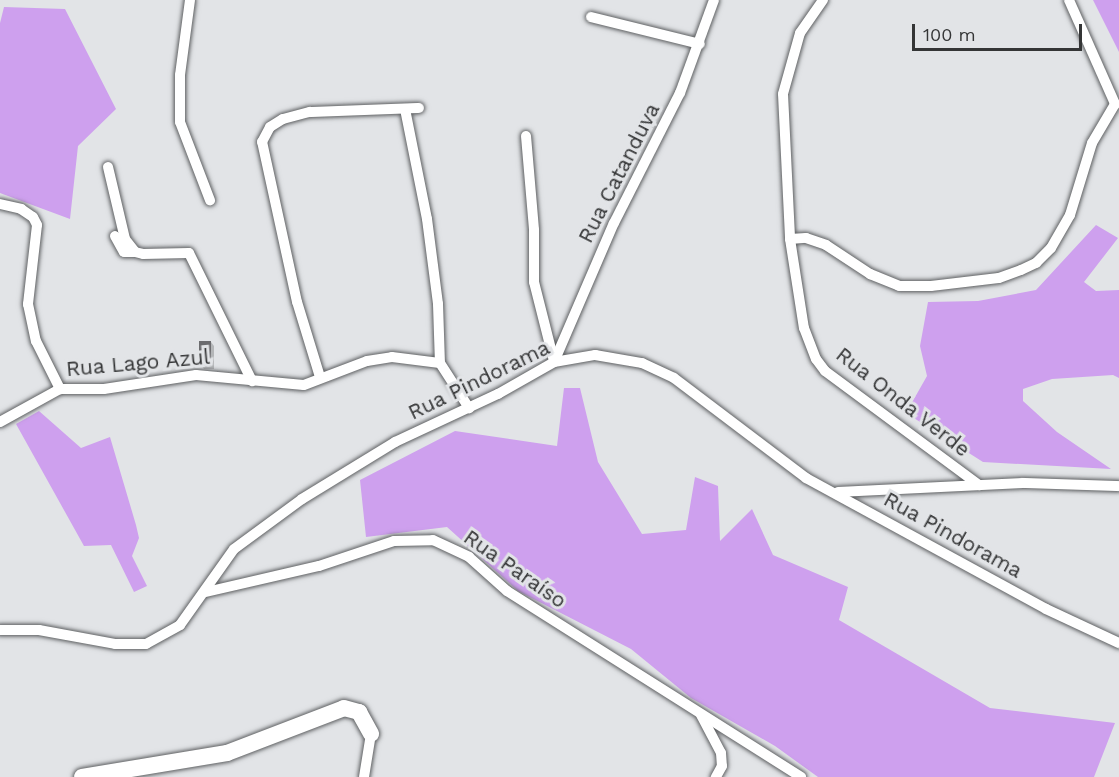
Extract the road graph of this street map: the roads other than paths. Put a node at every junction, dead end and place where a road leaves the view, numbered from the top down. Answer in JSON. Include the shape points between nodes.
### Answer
{"nodes":[{"id":1,"x":190,"y":0,"type":"edge"},
{"id":2,"x":714,"y":0,"type":"edge"},
{"id":3,"x":823,"y":0,"type":"edge"},
{"id":4,"x":1069,"y":0,"type":"edge"},
{"id":5,"x":591,"y":17,"type":"dead end"},
{"id":6,"x":700,"y":44,"type":"junction"},
{"id":7,"x":1117,"y":103,"type":"edge"},
{"id":8,"x":419,"y":108,"type":"dead end"},
{"id":9,"x":405,"y":109,"type":"junction"},
{"id":10,"x":526,"y":136,"type":"dead end"},
{"id":11,"x":108,"y":167,"type":"dead end"},
{"id":12,"x":210,"y":200,"type":"dead end"},
{"id":13,"x":0,"y":204,"type":"edge"},
{"id":14,"x":116,"y":236,"type":"dead end"},
{"id":15,"x":790,"y":238,"type":"junction"},
{"id":16,"x":135,"y":252,"type":"junction"},
{"id":17,"x":554,"y":362,"type":"junction"},
{"id":18,"x":440,"y":363,"type":"junction"},
{"id":19,"x":320,"y":377,"type":"junction"},
{"id":20,"x":252,"y":381,"type":"junction"},
{"id":21,"x":60,"y":389,"type":"junction"},
{"id":22,"x":469,"y":408,"type":"junction"},
{"id":23,"x":0,"y":422,"type":"edge"},
{"id":24,"x":979,"y":485,"type":"junction"},
{"id":25,"x":1119,"y":486,"type":"edge"},
{"id":26,"x":836,"y":492,"type":"junction"},
{"id":27,"x":206,"y":592,"type":"junction"},
{"id":28,"x":0,"y":630,"type":"edge"},
{"id":29,"x":1119,"y":643,"type":"edge"},
{"id":30,"x":699,"y":713,"type":"junction"},
{"id":31,"x":370,"y":734,"type":"joint"},
{"id":32,"x":82,"y":777,"type":"edge"},
{"id":33,"x":364,"y":777,"type":"edge"},
{"id":34,"x":716,"y":777,"type":"edge"},
{"id":35,"x":801,"y":777,"type":"edge"}],
"edges":[{"from":1,"to":12,"type":"street","via":[[180,75],[180,122]]},
{"from":2,"to":6,"type":"street","name":"Rua Catanduva"},
{"from":3,"to":15,"type":"street","name":"Rua Onda Verde","via":[[800,33],[783,94]]},
{"from":4,"to":7,"type":"street"},
{"from":5,"to":6,"type":"street"},
{"from":6,"to":17,"type":"street","name":"Rua Catanduva","via":[[657,144],[609,233]]},
{"from":7,"to":15,"type":"street","via":[[1092,143],[1083,182],[1056,240],[1036,263],[1021,270],[999,278],[931,286],[899,285],[870,274],[826,245],[806,238]]},
{"from":8,"to":9,"type":"street"},
{"from":9,"to":18,"type":"street","via":[[427,219],[438,304]]},
{"from":9,"to":19,"type":"street","via":[[310,112],[270,127],[262,142],[297,302]]},
{"from":10,"to":17,"type":"street","via":[[534,282]]},
{"from":11,"to":16,"type":"street","via":[[124,239]]},
{"from":13,"to":21,"type":"street","via":[[21,209],[37,225],[28,304],[36,341]]},
{"from":14,"to":16,"type":"street","via":[[124,252]]},
{"from":15,"to":24,"type":"street","name":"Rua Onda Verde","via":[[804,328],[825,371]]},
{"from":16,"to":20,"type":"street","name":"Rua Lago Azul","via":[[189,253]]},
{"from":17,"to":22,"type":"street","name":"Rua Pindorama"},
{"from":17,"to":26,"type":"street","name":"Rua Pindorama","via":[[614,356],[674,378],[782,462]]},
{"from":18,"to":19,"type":"street","name":"Rua Lago Azul","via":[[392,357]]},
{"from":18,"to":22,"type":"street"},
{"from":19,"to":20,"type":"street","name":"Rua Lago Azul","via":[[304,385]]},
{"from":20,"to":21,"type":"street","name":"Rua Lago Azul","via":[[196,375],[104,389]]},
{"from":21,"to":23,"type":"street","name":"Rua Lago Azul"},
{"from":22,"to":27,"type":"street","name":"Rua Pindorama","via":[[395,442],[302,499],[234,549]]},
{"from":24,"to":25,"type":"street"},
{"from":24,"to":26,"type":"street"},
{"from":26,"to":29,"type":"street","name":"Rua Pindorama","via":[[1046,609]]},
{"from":27,"to":28,"type":"street","name":"Rua Pindorama","via":[[180,625],[136,646],[39,630]]},
{"from":27,"to":30,"type":"street","name":"Rua Paraíso","via":[[319,566],[394,541],[433,540],[469,557],[507,591]]},
{"from":30,"to":34,"type":"street","via":[[721,753],[722,766]]},
{"from":30,"to":35,"type":"street","name":"Rua Paraíso"},
{"from":31,"to":32,"type":"street","via":[[359,712],[344,708],[228,753]]},
{"from":31,"to":33,"type":"street"}]}
